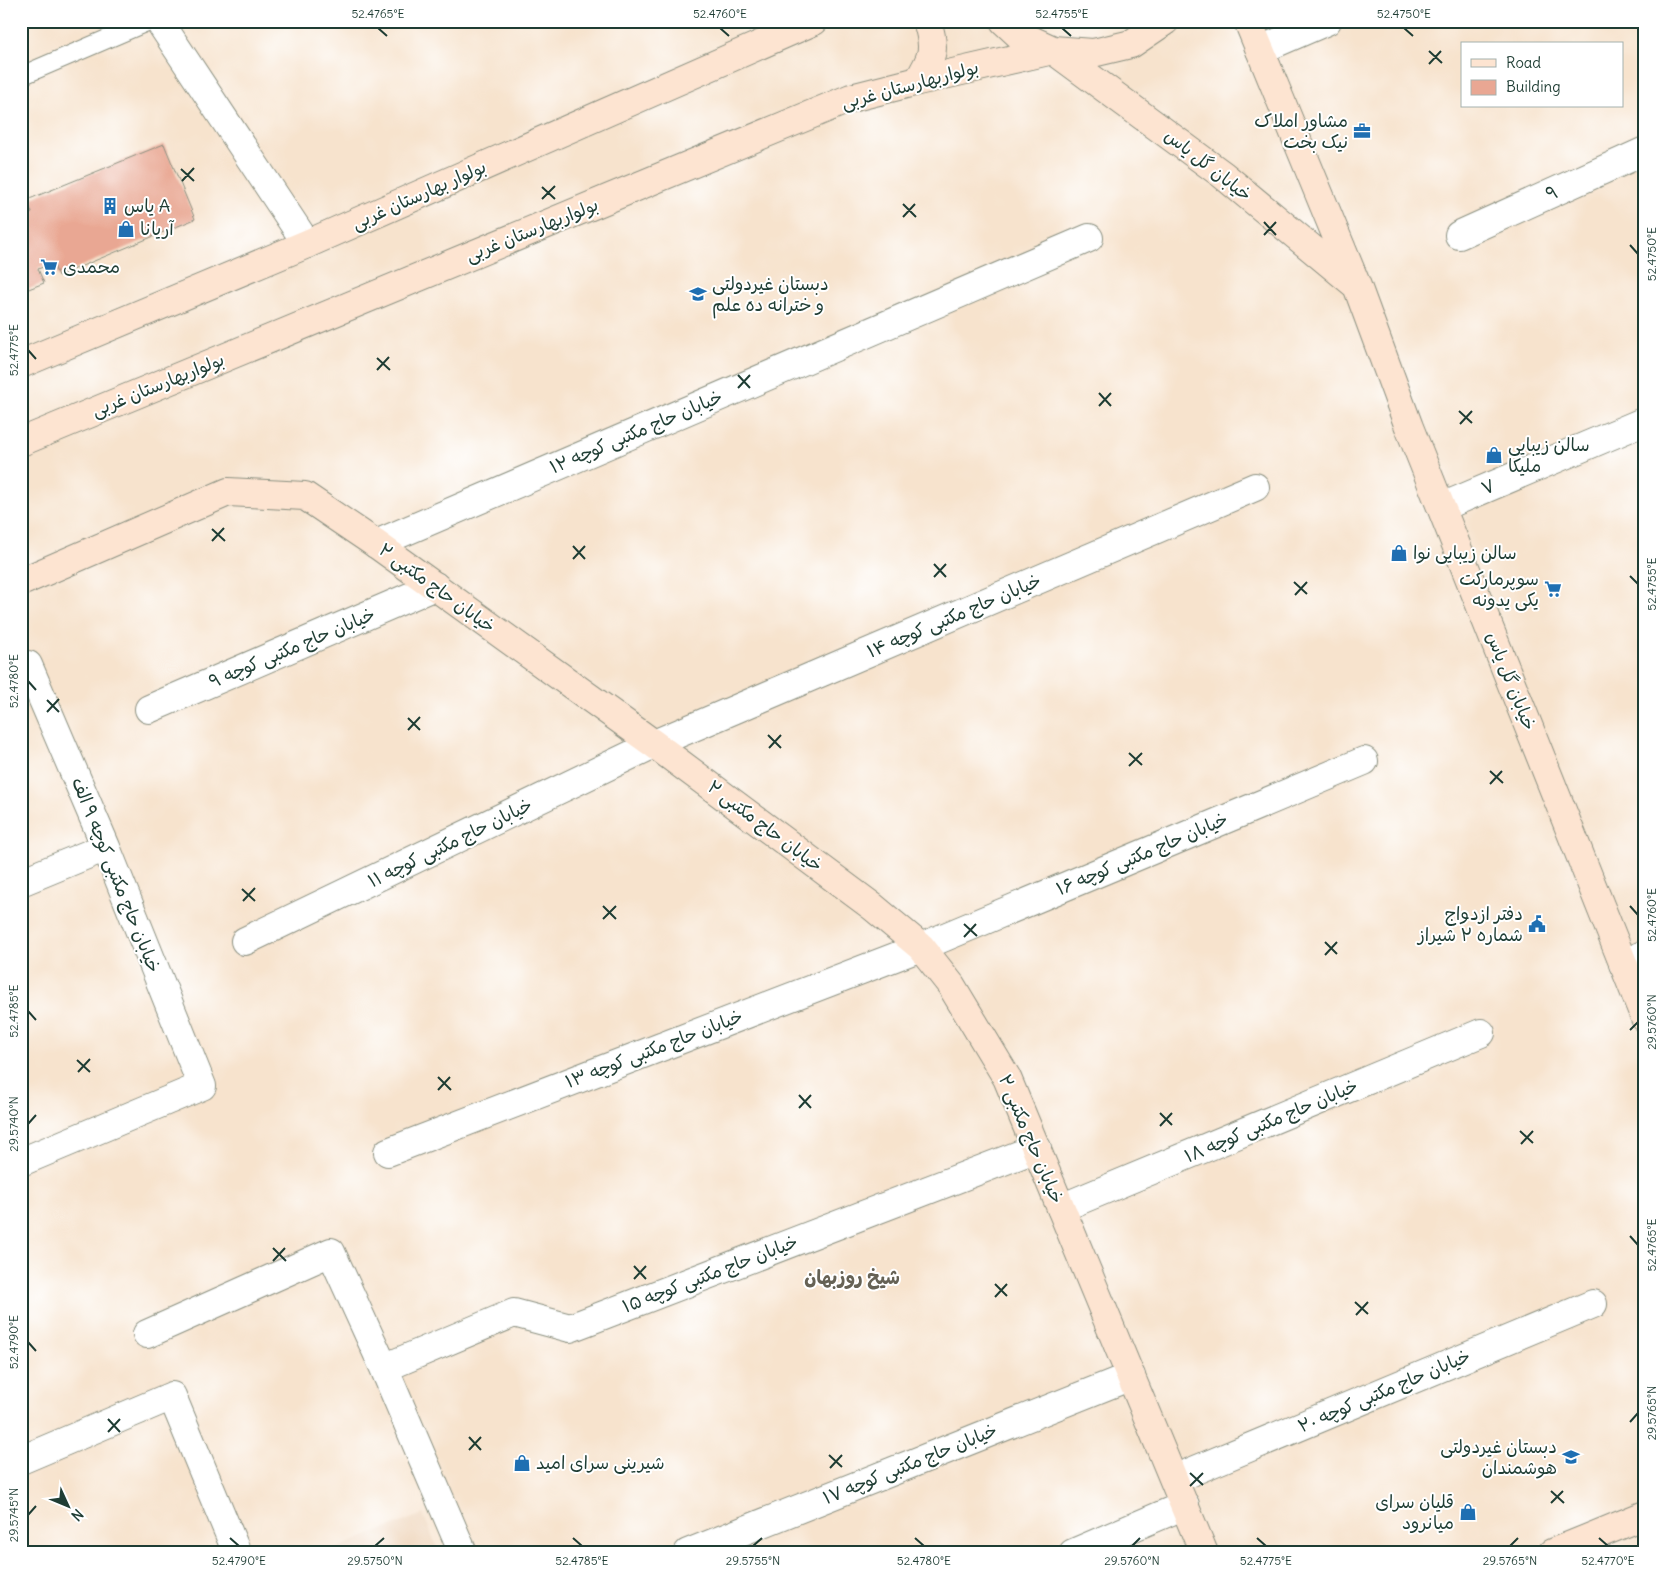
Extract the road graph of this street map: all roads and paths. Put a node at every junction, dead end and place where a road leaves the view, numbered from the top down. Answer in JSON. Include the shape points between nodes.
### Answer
{"nodes":[{"id":1,"x":149,"y":21,"type":"edge"},
{"id":2,"x":159,"y":21,"type":"edge"},
{"id":3,"x":814,"y":21,"type":"edge"},
{"id":4,"x":927,"y":21,"type":"edge"},
{"id":5,"x":1004,"y":21,"type":"edge"},
{"id":6,"x":1164,"y":21,"type":"edge"},
{"id":7,"x":1248,"y":21,"type":"edge"},
{"id":8,"x":1327,"y":21,"type":"edge"},
{"id":9,"x":1053,"y":50,"type":"junction"},
{"id":10,"x":1260,"y":50,"type":"junction"},
{"id":11,"x":21,"y":76,"type":"edge"},
{"id":12,"x":918,"y":81,"type":"junction"},
{"id":13,"x":1645,"y":151,"type":"edge"},
{"id":14,"x":1459,"y":235,"type":"dead end"},
{"id":15,"x":1089,"y":238,"type":"dead end"},
{"id":16,"x":307,"y":244,"type":"junction"},
{"id":17,"x":1357,"y":286,"type":"junction"},
{"id":18,"x":21,"y":364,"type":"edge"},
{"id":19,"x":1645,"y":421,"type":"edge"},
{"id":20,"x":21,"y":442,"type":"edge"},
{"id":21,"x":1255,"y":487,"type":"dead end"},
{"id":22,"x":1442,"y":507,"type":"junction"},
{"id":23,"x":376,"y":544,"type":"junction"},
{"id":24,"x":21,"y":582,"type":"edge"},
{"id":25,"x":435,"y":586,"type":"junction"},
{"id":26,"x":28,"y":665,"type":"dead end"},
{"id":27,"x":149,"y":709,"type":"dead end"},
{"id":28,"x":654,"y":744,"type":"junction"},
{"id":29,"x":1364,"y":761,"type":"dead end"},
{"id":30,"x":106,"y":847,"type":"junction"},
{"id":31,"x":21,"y":882,"type":"edge"},
{"id":32,"x":245,"y":941,"type":"dead end"},
{"id":33,"x":921,"y":947,"type":"junction"},
{"id":34,"x":1634,"y":959,"type":"edge"},
{"id":35,"x":1645,"y":1018,"type":"edge"},
{"id":36,"x":1481,"y":1033,"type":"dead end"},
{"id":37,"x":1036,"y":1148,"type":"junction"},
{"id":38,"x":388,"y":1152,"type":"dead end"},
{"id":39,"x":21,"y":1162,"type":"edge"},
{"id":40,"x":1061,"y":1208,"type":"junction"},
{"id":41,"x":1593,"y":1304,"type":"dead end"},
{"id":42,"x":147,"y":1334,"type":"dead end"},
{"id":43,"x":384,"y":1368,"type":"junction"},
{"id":44,"x":1131,"y":1376,"type":"junction"},
{"id":45,"x":21,"y":1460,"type":"edge"},
{"id":46,"x":1174,"y":1479,"type":"junction"},
{"id":47,"x":1185,"y":1505,"type":"junction"},
{"id":48,"x":1645,"y":1515,"type":"edge"},
{"id":49,"x":238,"y":1553,"type":"edge"},
{"id":50,"x":463,"y":1553,"type":"edge"},
{"id":51,"x":688,"y":1553,"type":"edge"},
{"id":52,"x":1073,"y":1553,"type":"edge"},
{"id":53,"x":1204,"y":1553,"type":"edge"},
{"id":54,"x":1552,"y":1553,"type":"edge"}],
"edges":[{"from":1,"to":11,"type":"lane"},
{"from":2,"to":16,"type":"street"},
{"from":3,"to":16,"type":"street","name":"بولوار بهارستان غربی"},
{"from":4,"to":12,"type":"street","via":[[933,40],[930,62]]},
{"from":5,"to":9,"type":"street","via":[[1018,34]]},
{"from":6,"to":9,"type":"street","via":[[1131,44],[1093,53]]},
{"from":7,"to":10,"type":"street","name":"خیابان گل یاس"},
{"from":8,"to":10,"type":"street"},
{"from":9,"to":12,"type":"street","name":"بولواربهارستان غربی"},
{"from":9,"to":17,"type":"street","name":"خیابان گل یاس","via":[[1223,175]]},
{"from":10,"to":17,"type":"street","name":"خیابان گل یاس"},
{"from":12,"to":20,"type":"street","name":"بولواربهارستان غربی","via":[[851,98]]},
{"from":13,"to":14,"type":"street","name":"۹"},
{"from":15,"to":23,"type":"street","name":"خیابان حاج مکتبی کوچه ۱۲"},
{"from":16,"to":18,"type":"street","name":"بولوار بهارستان غربی"},
{"from":17,"to":22,"type":"street","name":"خیابان گل یاس"},
{"from":19,"to":22,"type":"street","name":"۷"},
{"from":21,"to":28,"type":"street","name":"خیابان حاج مکتبی کوچه ۱۴"},
{"from":22,"to":34,"type":"street","name":"خیابان گل یاس"},
{"from":23,"to":24,"type":"street","name":"خیابان حاج مکتبی ۲","via":[[305,496],[228,492]]},
{"from":23,"to":25,"type":"street","name":"خیابان حاج مکتبی ۲"},
{"from":25,"to":27,"type":"street","name":"خیابان حاج مکتبی کوچه ۹"},
{"from":25,"to":28,"type":"street","name":"خیابان حاج مکتبی ۲"},
{"from":26,"to":30,"type":"street","name":"خیابان حاج مکتبی کوچه ۹ الف"},
{"from":28,"to":32,"type":"street","name":"خیابان حاج مکتبی کوچه ۱۱"},
{"from":28,"to":33,"type":"street","name":"خیابان حاج مکتبی ۲","via":[[874,907]]},
{"from":29,"to":33,"type":"street","name":"خیابان حاج مکتبی کوچه ۱۶"},
{"from":30,"to":31,"type":"street"},
{"from":30,"to":39,"type":"street","name":"خیابان حاج مکتبی کوچه ۹ الف","via":[[202,1086]]},
{"from":33,"to":37,"type":"street","name":"خیابان حاج مکتبی ۲","via":[[951,985],[1007,1078]]},
{"from":33,"to":38,"type":"street","name":"خیابان حاج مکتبی کوچه ۱۳"},
{"from":34,"to":35,"type":"street","name":"خیابان گل یاس"},
{"from":36,"to":40,"type":"street","name":"خیابان حاج مکتبی کوچه ۱۸"},
{"from":37,"to":40,"type":"street","name":"خیابان حاج مکتبی ۲"},
{"from":37,"to":43,"type":"street","name":"خیابان حاج مکتبی کوچه ۱۵","via":[[570,1328],[514,1313]]},
{"from":40,"to":44,"type":"street","name":"خیابان حاج مکتبی ۲"},
{"from":41,"to":46,"type":"street","name":"خیابان حاج مکتبی کوچه ۲۰"},
{"from":42,"to":43,"type":"street","via":[[331,1252]]},
{"from":43,"to":50,"type":"street"},
{"from":44,"to":46,"type":"street","name":"خیابان حاج مکتبی ۲"},
{"from":44,"to":51,"type":"street","name":"خیابان حاج مکتبی کوچه ۱۷"},
{"from":45,"to":49,"type":"street","via":[[172,1396]]},
{"from":46,"to":47,"type":"street","name":"خیابان حاج مکتبی ۲"},
{"from":47,"to":52,"type":"street"},
{"from":47,"to":53,"type":"street","name":"خیابان حاج مکتبی ۲"},
{"from":48,"to":54,"type":"street"}]}
